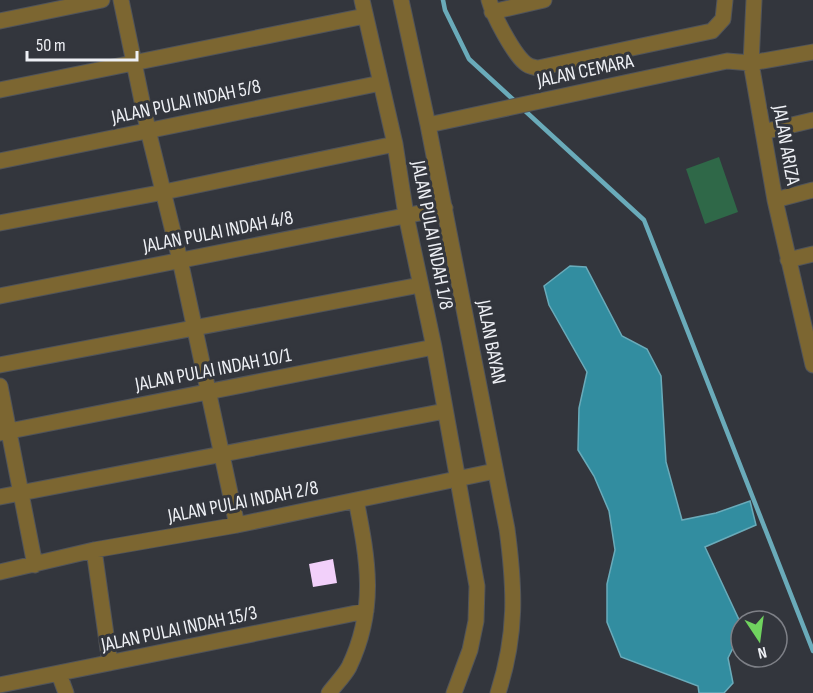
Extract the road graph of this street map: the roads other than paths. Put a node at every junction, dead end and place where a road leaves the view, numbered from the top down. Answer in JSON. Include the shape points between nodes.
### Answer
{"nodes":[{"id":1,"x":102,"y":0,"type":"edge"},
{"id":2,"x":122,"y":0,"type":"edge"},
{"id":3,"x":401,"y":0,"type":"edge"},
{"id":4,"x":544,"y":0,"type":"edge"},
{"id":5,"x":725,"y":0,"type":"edge"},
{"id":6,"x":754,"y":0,"type":"edge"},
{"id":7,"x":490,"y":6,"type":"edge"},
{"id":8,"x":363,"y":8,"type":"edge"},
{"id":9,"x":0,"y":21,"type":"edge"},
{"id":10,"x":813,"y":51,"type":"edge"},
{"id":11,"x":135,"y":62,"type":"junction"},
{"id":12,"x":751,"y":63,"type":"junction"},
{"id":13,"x":381,"y":83,"type":"junction"},
{"id":14,"x":0,"y":90,"type":"edge"},
{"id":15,"x":813,"y":120,"type":"edge"},
{"id":16,"x":428,"y":125,"type":"junction"},
{"id":17,"x":148,"y":130,"type":"junction"},
{"id":18,"x":763,"y":132,"type":"junction"},
{"id":19,"x":395,"y":144,"type":"junction"},
{"id":20,"x":0,"y":161,"type":"edge"},
{"id":21,"x":813,"y":190,"type":"edge"},
{"id":22,"x":164,"y":192,"type":"junction"},
{"id":23,"x":775,"y":200,"type":"junction"},
{"id":24,"x":445,"y":208,"type":"junction"},
{"id":25,"x":406,"y":215,"type":"junction"},
{"id":26,"x":0,"y":223,"type":"edge"},
{"id":27,"x":813,"y":254,"type":"edge"},
{"id":28,"x":180,"y":260,"type":"junction"},
{"id":29,"x":788,"y":260,"type":"junction"},
{"id":30,"x":420,"y":285,"type":"junction"},
{"id":31,"x":0,"y":296,"type":"edge"},
{"id":32,"x":195,"y":328,"type":"junction"},
{"id":33,"x":808,"y":330,"type":"edge"},
{"id":34,"x":434,"y":347,"type":"junction"},
{"id":35,"x":0,"y":365,"type":"edge"},
{"id":36,"x":813,"y":365,"type":"edge"},
{"id":37,"x":0,"y":386,"type":"edge"},
{"id":38,"x":208,"y":392,"type":"junction"},
{"id":39,"x":445,"y":411,"type":"junction"},
{"id":40,"x":4,"y":432,"type":"edge"},
{"id":41,"x":222,"y":455,"type":"junction"},
{"id":42,"x":495,"y":471,"type":"junction"},
{"id":43,"x":459,"y":478,"type":"junction"},
{"id":44,"x":21,"y":494,"type":"junction"},
{"id":45,"x":0,"y":497,"type":"edge"},
{"id":46,"x":356,"y":500,"type":"junction"},
{"id":47,"x":237,"y":525,"type":"junction"},
{"id":48,"x":94,"y":550,"type":"junction"},
{"id":49,"x":34,"y":565,"type":"junction"},
{"id":50,"x":0,"y":572,"type":"edge"},
{"id":51,"x":366,"y":611,"type":"junction"},
{"id":52,"x":110,"y":663,"type":"junction"},
{"id":53,"x":59,"y":674,"type":"junction"},
{"id":54,"x":0,"y":685,"type":"edge"},
{"id":55,"x":66,"y":693,"type":"edge"},
{"id":56,"x":329,"y":693,"type":"edge"},
{"id":57,"x":454,"y":693,"type":"edge"},
{"id":58,"x":498,"y":693,"type":"edge"}],
"edges":[{"from":1,"to":9,"type":"street"},
{"from":2,"to":11,"type":"street"},
{"from":3,"to":16,"type":"street","name":"JALAN BAYAN"},
{"from":4,"to":7,"type":"street"},
{"from":5,"to":7,"type":"street","via":[[723,19],[712,31],[538,68],[530,67],[519,57]]},
{"from":6,"to":12,"type":"street","name":"JALAN ARIZA"},
{"from":8,"to":11,"type":"street"},
{"from":8,"to":13,"type":"street","name":"JALAN PULAI INDAH 1/8"},
{"from":10,"to":12,"type":"street","name":"JALAN CEMARA"},
{"from":11,"to":14,"type":"street"},
{"from":11,"to":17,"type":"street"},
{"from":12,"to":16,"type":"street","name":"JALAN CEMARA","via":[[728,61]]},
{"from":12,"to":18,"type":"street","name":"JALAN ARIZA"},
{"from":13,"to":17,"type":"street","name":"JALAN PULAI INDAH 5/8"},
{"from":13,"to":19,"type":"street","name":"JALAN PULAI INDAH 1/8"},
{"from":15,"to":18,"type":"street"},
{"from":16,"to":24,"type":"street","name":"JALAN BAYAN"},
{"from":17,"to":20,"type":"street","name":"JALAN PULAI INDAH 5/8"},
{"from":17,"to":22,"type":"street"},
{"from":18,"to":23,"type":"street","name":"JALAN ARIZA"},
{"from":19,"to":22,"type":"street"},
{"from":19,"to":25,"type":"street","name":"JALAN PULAI INDAH 1/8"},
{"from":21,"to":23,"type":"street"},
{"from":22,"to":26,"type":"street"},
{"from":22,"to":28,"type":"street"},
{"from":23,"to":29,"type":"street","name":"JALAN ARIZA"},
{"from":24,"to":25,"type":"street","name":"JALAN PULAI INDAH 4/8"},
{"from":24,"to":42,"type":"street","name":"JALAN BAYAN"},
{"from":25,"to":28,"type":"street","name":"JALAN PULAI INDAH 4/8"},
{"from":25,"to":30,"type":"street","name":"JALAN PULAI INDAH 1/8"},
{"from":27,"to":29,"type":"street"},
{"from":28,"to":31,"type":"street","name":"JALAN PULAI INDAH 4/8"},
{"from":28,"to":32,"type":"street"},
{"from":29,"to":33,"type":"street","name":"JALAN ARIZA"},
{"from":30,"to":32,"type":"street"},
{"from":30,"to":34,"type":"street","name":"JALAN PULAI INDAH 1/8"},
{"from":32,"to":35,"type":"street"},
{"from":32,"to":38,"type":"street"},
{"from":33,"to":36,"type":"street","name":"JALAN ARIZA"},
{"from":34,"to":38,"type":"street","name":"JALAN PULAI INDAH 10/1"},
{"from":34,"to":39,"type":"street","name":"JALAN PULAI INDAH 1/8"},
{"from":37,"to":40,"type":"street"},
{"from":38,"to":40,"type":"street","name":"JALAN PULAI INDAH 10/1"},
{"from":38,"to":41,"type":"street"},
{"from":39,"to":41,"type":"street"},
{"from":39,"to":43,"type":"street","name":"JALAN PULAI INDAH 1/8"},
{"from":40,"to":44,"type":"street"},
{"from":41,"to":44,"type":"street"},
{"from":41,"to":47,"type":"street"},
{"from":42,"to":43,"type":"street","name":"JALAN PULAI INDAH 2/8"},
{"from":42,"to":58,"type":"street","name":"JALAN BAYAN","via":[[507,529],[514,595],[508,655]]},
{"from":43,"to":46,"type":"street","name":"JALAN PULAI INDAH 2/8"},
{"from":43,"to":57,"type":"street","name":"JALAN PULAI INDAH 1/8","via":[[477,586],[470,650]]},
{"from":44,"to":45,"type":"street"},
{"from":44,"to":49,"type":"street"},
{"from":46,"to":47,"type":"street","name":"JALAN PULAI INDAH 2/8"},
{"from":46,"to":51,"type":"street","via":[[368,574]]},
{"from":47,"to":48,"type":"street","name":"JALAN PULAI INDAH 2/8"},
{"from":48,"to":49,"type":"street","name":"JALAN PULAI INDAH 2/8"},
{"from":48,"to":52,"type":"street"},
{"from":49,"to":50,"type":"street","name":"JALAN PULAI INDAH 2/8"},
{"from":51,"to":52,"type":"street","name":"JALAN PULAI INDAH 15/3"},
{"from":51,"to":56,"type":"street","via":[[348,669]]},
{"from":52,"to":53,"type":"street","name":"JALAN PULAI INDAH 15/3"},
{"from":53,"to":54,"type":"street","name":"JALAN PULAI INDAH 15/3"},
{"from":53,"to":55,"type":"street"}]}
